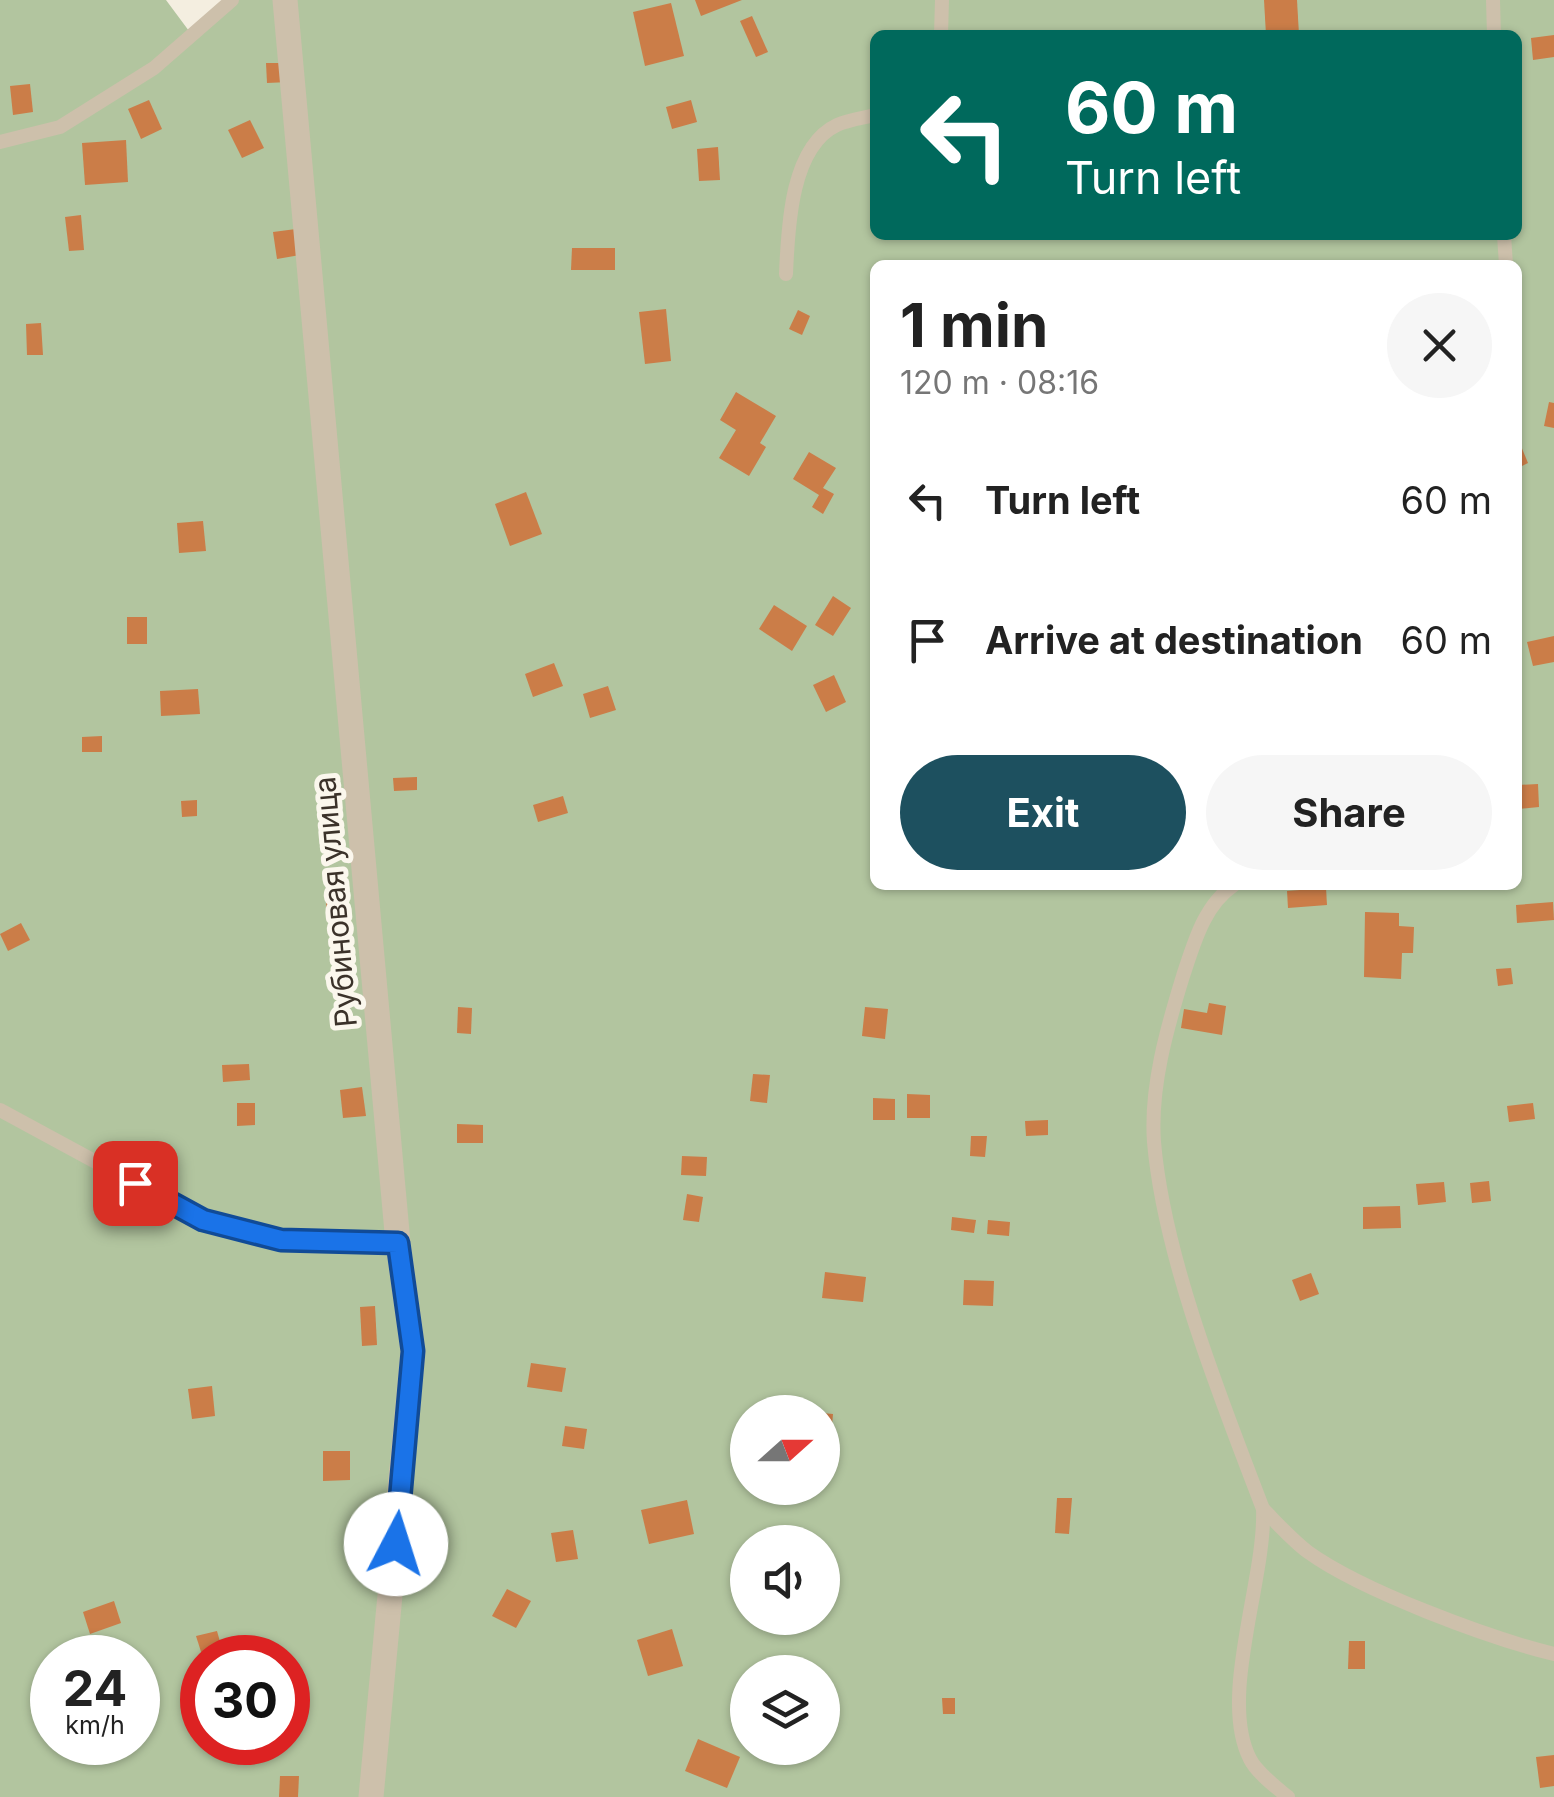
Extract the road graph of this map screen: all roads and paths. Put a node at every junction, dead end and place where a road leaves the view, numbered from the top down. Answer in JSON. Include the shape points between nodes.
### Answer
{"nodes":[{"id":1,"x":232,"y":0,"type":"edge"},
{"id":2,"x":285,"y":0,"type":"edge"},
{"id":3,"x":942,"y":0,"type":"edge"},
{"id":4,"x":1493,"y":0,"type":"edge"},
{"id":5,"x":941,"y":30,"type":"edge"},
{"id":6,"x":1494,"y":30,"type":"edge"},
{"id":7,"x":870,"y":117,"type":"edge"},
{"id":8,"x":0,"y":142,"type":"edge"},
{"id":9,"x":786,"y":274,"type":"dead end"},
{"id":10,"x":1227,"y":890,"type":"edge"},
{"id":11,"x":0,"y":1110,"type":"edge"},
{"id":12,"x":398,"y":1243,"type":"junction"},
{"id":13,"x":1262,"y":1509,"type":"junction"},
{"id":14,"x":1554,"y":1654,"type":"edge"},
{"id":15,"x":371,"y":1797,"type":"edge"},
{"id":16,"x":1288,"y":1797,"type":"edge"}],
"edges":[{"from":1,"to":8,"type":"lane","via":[[154,68],[60,127]]},
{"from":2,"to":12,"type":"street","name":"Рубиновая улица"},
{"from":3,"to":5,"type":"lane"},
{"from":4,"to":6,"type":"lane"},
{"from":7,"to":9,"type":"lane","via":[[834,126],[806,156],[788,226]]},
{"from":10,"to":13,"type":"lane","via":[[1196,935],[1164,1038],[1154,1138],[1164,1212]]},
{"from":11,"to":12,"type":"lane","via":[[203,1220],[281,1240]]},
{"from":12,"to":15,"type":"street","name":"Рубиновая улица","via":[[413,1351]]},
{"from":13,"to":14,"type":"lane","via":[[1308,1552],[1358,1580],[1511,1644]]},
{"from":13,"to":16,"type":"lane","via":[[1239,1725],[1250,1762]]}]}
